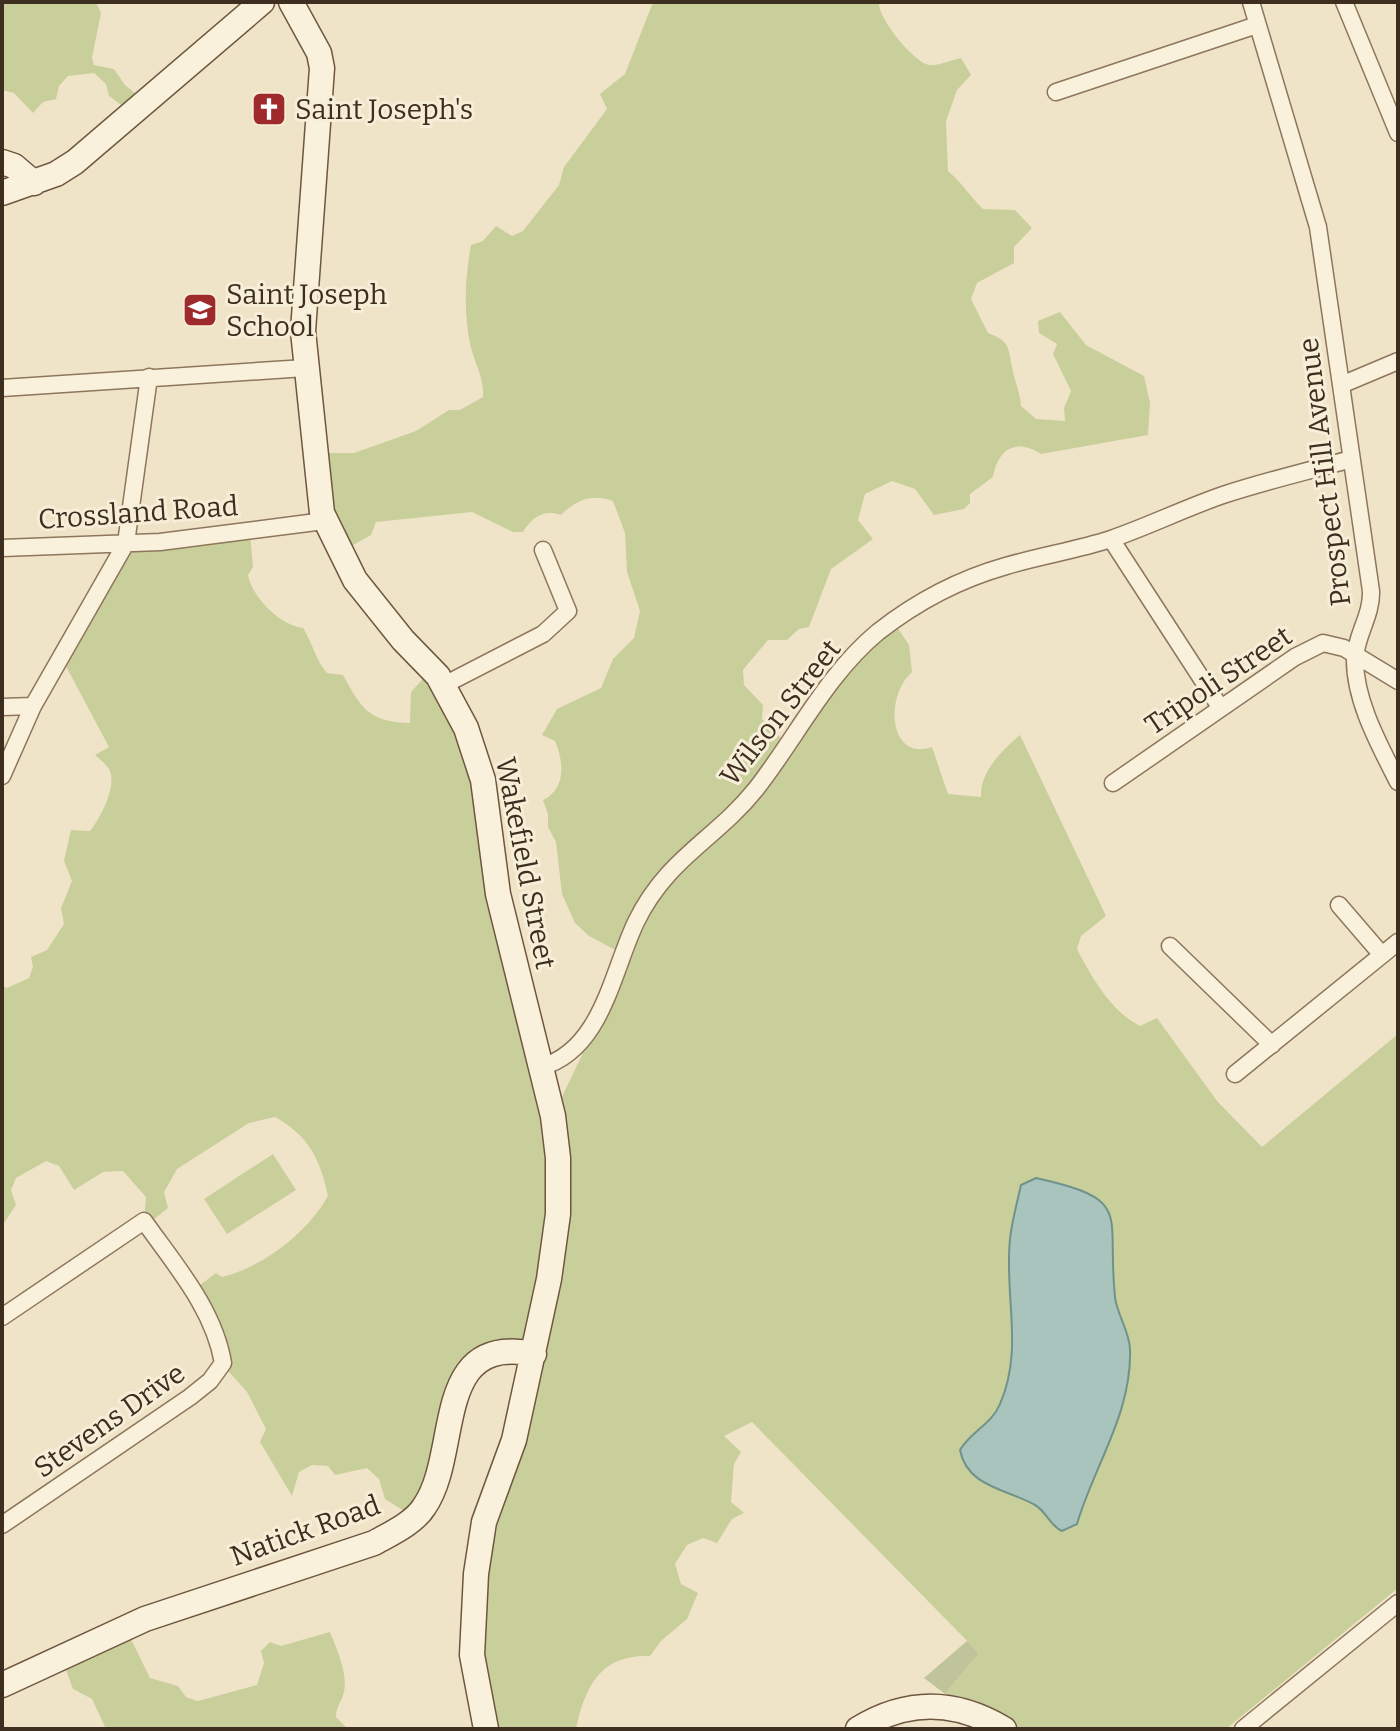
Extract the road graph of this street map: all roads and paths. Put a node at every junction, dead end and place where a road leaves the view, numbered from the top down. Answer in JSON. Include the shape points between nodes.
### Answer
{"nodes":[{"id":1,"x":262,"y":2,"type":"edge"},
{"id":2,"x":291,"y":2,"type":"edge"},
{"id":3,"x":1251,"y":2,"type":"edge"},
{"id":4,"x":1344,"y":2,"type":"edge"},
{"id":5,"x":1257,"y":25,"type":"junction"},
{"id":6,"x":1056,"y":92,"type":"dead end"},
{"id":7,"x":1398,"y":133,"type":"edge"},
{"id":8,"x":2,"y":162,"type":"edge"},
{"id":9,"x":34,"y":183,"type":"junction"},
{"id":10,"x":2,"y":193,"type":"edge"},
{"id":11,"x":1398,"y":361,"type":"edge"},
{"id":12,"x":305,"y":368,"type":"junction"},
{"id":13,"x":149,"y":377,"type":"junction"},
{"id":14,"x":1341,"y":385,"type":"junction"},
{"id":15,"x":2,"y":388,"type":"edge"},
{"id":16,"x":1351,"y":459,"type":"junction"},
{"id":17,"x":324,"y":521,"type":"junction"},
{"id":18,"x":1111,"y":539,"type":"junction"},
{"id":19,"x":126,"y":543,"type":"junction"},
{"id":20,"x":2,"y":548,"type":"edge"},
{"id":21,"x":543,"y":550,"type":"dead end"},
{"id":22,"x":1355,"y":657,"type":"junction"},
{"id":23,"x":1398,"y":681,"type":"edge"},
{"id":24,"x":444,"y":685,"type":"junction"},
{"id":25,"x":33,"y":706,"type":"junction"},
{"id":26,"x":2,"y":707,"type":"edge"},
{"id":27,"x":1220,"y":707,"type":"junction"},
{"id":28,"x":2,"y":776,"type":"edge"},
{"id":29,"x":1398,"y":782,"type":"edge"},
{"id":30,"x":1113,"y":783,"type":"dead end"},
{"id":31,"x":1339,"y":905,"type":"dead end"},
{"id":32,"x":1398,"y":942,"type":"edge"},
{"id":33,"x":1170,"y":946,"type":"dead end"},
{"id":34,"x":1382,"y":955,"type":"junction"},
{"id":35,"x":1272,"y":1045,"type":"junction"},
{"id":36,"x":541,"y":1067,"type":"junction"},
{"id":37,"x":1235,"y":1074,"type":"dead end"},
{"id":38,"x":2,"y":1317,"type":"edge"},
{"id":39,"x":534,"y":1354,"type":"junction"},
{"id":40,"x":2,"y":1525,"type":"edge"},
{"id":41,"x":1398,"y":1603,"type":"edge"},
{"id":42,"x":2,"y":1685,"type":"edge"},
{"id":43,"x":486,"y":1729,"type":"edge"},
{"id":44,"x":858,"y":1729,"type":"edge"},
{"id":45,"x":1004,"y":1729,"type":"edge"},
{"id":46,"x":1243,"y":1729,"type":"edge"}],
"edges":[{"from":1,"to":9,"type":"street","via":[[93,148]]},
{"from":2,"to":12,"type":"street","name":"Wakefield Street","via":[[322,68],[307,242]]},
{"from":3,"to":5,"type":"street","name":"Prospect Hill Avenue"},
{"from":4,"to":7,"type":"street"},
{"from":5,"to":6,"type":"street"},
{"from":5,"to":14,"type":"street","name":"Prospect Hill Avenue","via":[[1318,227]]},
{"from":8,"to":9,"type":"street"},
{"from":9,"to":10,"type":"street"},
{"from":11,"to":14,"type":"street"},
{"from":12,"to":13,"type":"street"},
{"from":12,"to":17,"type":"street","name":"Wakefield Street"},
{"from":13,"to":15,"type":"street"},
{"from":13,"to":19,"type":"street"},
{"from":14,"to":16,"type":"street","name":"Prospect Hill Avenue"},
{"from":16,"to":18,"type":"street","name":"Wilson Street","via":[[1224,495]]},
{"from":16,"to":22,"type":"street","name":"Prospect Hill Avenue","via":[[1371,603]]},
{"from":17,"to":19,"type":"street","name":"Crossland Road"},
{"from":17,"to":24,"type":"street","name":"Wakefield Street","via":[[370,601]]},
{"from":18,"to":27,"type":"street"},
{"from":18,"to":36,"type":"street","name":"Wilson Street","via":[[1005,566],[914,606],[875,635],[841,671],[741,806],[662,879],[645,903],[585,1037],[568,1056]]},
{"from":19,"to":20,"type":"street","name":"Crossland Road"},
{"from":19,"to":25,"type":"street"},
{"from":21,"to":24,"type":"street","via":[[568,611],[543,634]]},
{"from":22,"to":23,"type":"street","name":"Tripoli Street"},
{"from":22,"to":27,"type":"street","name":"Tripoli Street","via":[[1335,644],[1317,645]]},
{"from":22,"to":29,"type":"street","via":[[1366,712]]},
{"from":24,"to":36,"type":"street","name":"Wakefield Street","via":[[466,728],[483,780],[498,894]]},
{"from":25,"to":26,"type":"street"},
{"from":25,"to":28,"type":"street"},
{"from":27,"to":30,"type":"street","name":"Tripoli Street"},
{"from":31,"to":34,"type":"street"},
{"from":32,"to":34,"type":"street"},
{"from":33,"to":35,"type":"street"},
{"from":34,"to":35,"type":"street"},
{"from":35,"to":37,"type":"street"},
{"from":36,"to":39,"type":"street","name":"Wakefield Street","via":[[553,1116],[558,1190],[556,1240]]},
{"from":38,"to":40,"type":"street","name":"Stevens Drive","via":[[144,1221],[197,1296],[218,1339],[223,1363],[190,1397]]},
{"from":39,"to":42,"type":"street","name":"Natick Road","via":[[513,1350],[488,1355],[467,1372],[451,1408],[440,1476],[423,1509],[395,1531],[374,1543],[145,1619]]},
{"from":39,"to":43,"type":"street","name":"Wakefield Street","via":[[514,1440],[484,1522],[476,1574],[472,1655]]},
{"from":41,"to":46,"type":"street"},
{"from":44,"to":45,"type":"street","via":[[897,1710],[925,1704],[951,1706]]}]}
